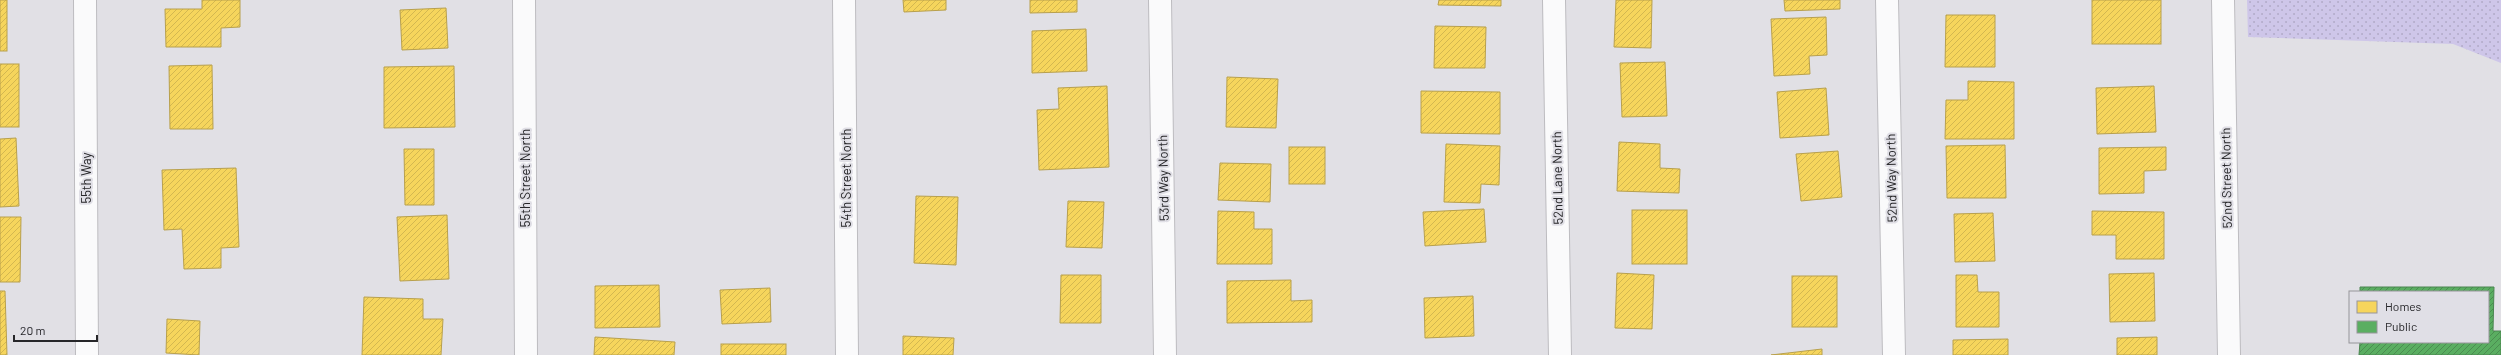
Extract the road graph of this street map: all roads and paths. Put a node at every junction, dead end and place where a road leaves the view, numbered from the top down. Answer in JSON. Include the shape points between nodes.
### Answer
{"nodes":[{"id":1,"x":85,"y":0,"type":"edge"},
{"id":2,"x":524,"y":0,"type":"edge"},
{"id":3,"x":844,"y":0,"type":"edge"},
{"id":4,"x":1160,"y":0,"type":"edge"},
{"id":5,"x":1554,"y":0,"type":"edge"},
{"id":6,"x":1887,"y":0,"type":"edge"},
{"id":7,"x":2222,"y":0,"type":"edge"},
{"id":8,"x":87,"y":355,"type":"edge"},
{"id":9,"x":526,"y":355,"type":"edge"},
{"id":10,"x":847,"y":355,"type":"edge"},
{"id":11,"x":1165,"y":355,"type":"edge"},
{"id":12,"x":1560,"y":355,"type":"edge"},
{"id":13,"x":1894,"y":355,"type":"edge"},
{"id":14,"x":2230,"y":355,"type":"edge"}],
"edges":[{"from":1,"to":8,"type":"street","name":"55th Way"},
{"from":2,"to":9,"type":"street","name":"55th Street North"},
{"from":3,"to":10,"type":"street","name":"54th Street North"},
{"from":4,"to":11,"type":"street","name":"53rd Way North"},
{"from":5,"to":12,"type":"street","name":"52nd Lane North"},
{"from":6,"to":13,"type":"street","name":"52nd Way North"},
{"from":7,"to":14,"type":"street","name":"52nd Street North"}]}
